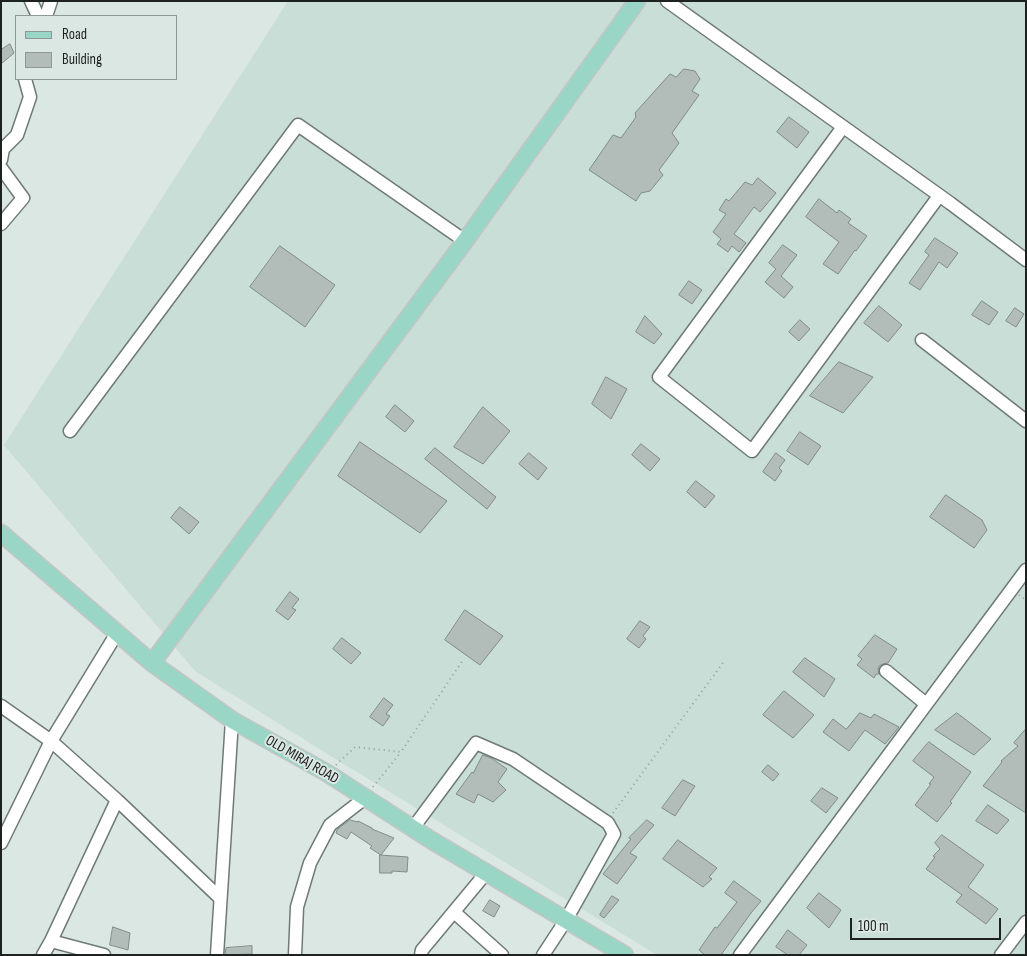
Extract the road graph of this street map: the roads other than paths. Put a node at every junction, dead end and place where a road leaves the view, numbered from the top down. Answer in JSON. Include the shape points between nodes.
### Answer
{"nodes":[{"id":1,"x":31,"y":1,"type":"edge"},
{"id":2,"x":51,"y":1,"type":"edge"},
{"id":3,"x":637,"y":1,"type":"edge"},
{"id":4,"x":667,"y":1,"type":"edge"},
{"id":5,"x":38,"y":15,"type":"edge"},
{"id":6,"x":46,"y":15,"type":"edge"},
{"id":7,"x":25,"y":80,"type":"edge"},
{"id":8,"x":843,"y":127,"type":"junction"},
{"id":9,"x":1,"y":160,"type":"edge"},
{"id":10,"x":1,"y":168,"type":"edge"},
{"id":11,"x":939,"y":196,"type":"junction"},
{"id":12,"x":1,"y":224,"type":"edge"},
{"id":13,"x":465,"y":241,"type":"junction"},
{"id":14,"x":1024,"y":254,"type":"edge"},
{"id":15,"x":922,"y":340,"type":"dead end"},
{"id":16,"x":1026,"y":421,"type":"edge"},
{"id":17,"x":70,"y":431,"type":"dead end"},
{"id":18,"x":1,"y":533,"type":"edge"},
{"id":19,"x":1026,"y":570,"type":"edge"},
{"id":20,"x":117,"y":633,"type":"junction"},
{"id":21,"x":152,"y":663,"type":"junction"},
{"id":22,"x":886,"y":672,"type":"dead end"},
{"id":23,"x":926,"y":704,"type":"junction"},
{"id":24,"x":1,"y":706,"type":"edge"},
{"id":25,"x":232,"y":720,"type":"junction"},
{"id":26,"x":50,"y":741,"type":"junction"},
{"id":27,"x":365,"y":798,"type":"junction"},
{"id":28,"x":118,"y":800,"type":"junction"},
{"id":29,"x":413,"y":828,"type":"junction"},
{"id":30,"x":1,"y":843,"type":"edge"},
{"id":31,"x":486,"y":873,"type":"junction"},
{"id":32,"x":220,"y":898,"type":"junction"},
{"id":33,"x":454,"y":912,"type":"junction"},
{"id":34,"x":566,"y":920,"type":"junction"},
{"id":35,"x":1026,"y":922,"type":"edge"},
{"id":36,"x":51,"y":941,"type":"junction"},
{"id":37,"x":86,"y":952,"type":"edge"},
{"id":38,"x":43,"y":955,"type":"edge"},
{"id":39,"x":104,"y":955,"type":"edge"},
{"id":40,"x":217,"y":955,"type":"edge"},
{"id":41,"x":295,"y":955,"type":"edge"},
{"id":42,"x":421,"y":955,"type":"edge"},
{"id":43,"x":502,"y":955,"type":"edge"},
{"id":44,"x":543,"y":955,"type":"edge"},
{"id":45,"x":625,"y":955,"type":"edge"},
{"id":46,"x":740,"y":955,"type":"edge"},
{"id":47,"x":1001,"y":955,"type":"edge"}],
"edges":[{"from":1,"to":5,"type":"street"},
{"from":2,"to":6,"type":"street"},
{"from":3,"to":13,"type":"main road"},
{"from":4,"to":8,"type":"street"},
{"from":7,"to":9,"type":"street","via":[[30,97],[17,135],[3,149]]},
{"from":8,"to":11,"type":"street"},
{"from":8,"to":11,"type":"street","via":[[659,377],[752,451]]},
{"from":10,"to":12,"type":"street","via":[[23,198]]},
{"from":11,"to":14,"type":"street"},
{"from":13,"to":17,"type":"street","via":[[298,124]]},
{"from":13,"to":21,"type":"main road"},
{"from":15,"to":16,"type":"street"},
{"from":18,"to":20,"type":"main road","name":"OLD MIRAJ ROAD"},
{"from":19,"to":23,"type":"street"},
{"from":20,"to":21,"type":"main road","name":"OLD MIRAJ ROAD"},
{"from":20,"to":26,"type":"street"},
{"from":21,"to":25,"type":"main road","name":"OLD MIRAJ ROAD"},
{"from":22,"to":23,"type":"street"},
{"from":23,"to":46,"type":"street"},
{"from":24,"to":26,"type":"street"},
{"from":25,"to":27,"type":"main road","name":"OLD MIRAJ ROAD"},
{"from":25,"to":32,"type":"street"},
{"from":26,"to":28,"type":"street"},
{"from":26,"to":30,"type":"street"},
{"from":27,"to":29,"type":"main road","name":"OLD MIRAJ ROAD"},
{"from":27,"to":41,"type":"street","via":[[330,825],[310,863],[297,908]]},
{"from":28,"to":32,"type":"street"},
{"from":28,"to":36,"type":"street"},
{"from":29,"to":31,"type":"main road","name":"OLD MIRAJ ROAD"},
{"from":29,"to":34,"type":"street","via":[[476,743],[513,759],[608,823],[614,834]]},
{"from":31,"to":33,"type":"street"},
{"from":31,"to":34,"type":"main road","name":"OLD MIRAJ ROAD"},
{"from":32,"to":40,"type":"street"},
{"from":33,"to":42,"type":"street"},
{"from":33,"to":43,"type":"street"},
{"from":34,"to":44,"type":"street"},
{"from":34,"to":45,"type":"main road","name":"OLD MIRAJ ROAD"},
{"from":35,"to":47,"type":"street"},
{"from":36,"to":37,"type":"street"},
{"from":36,"to":38,"type":"street"},
{"from":37,"to":39,"type":"street"}]}
